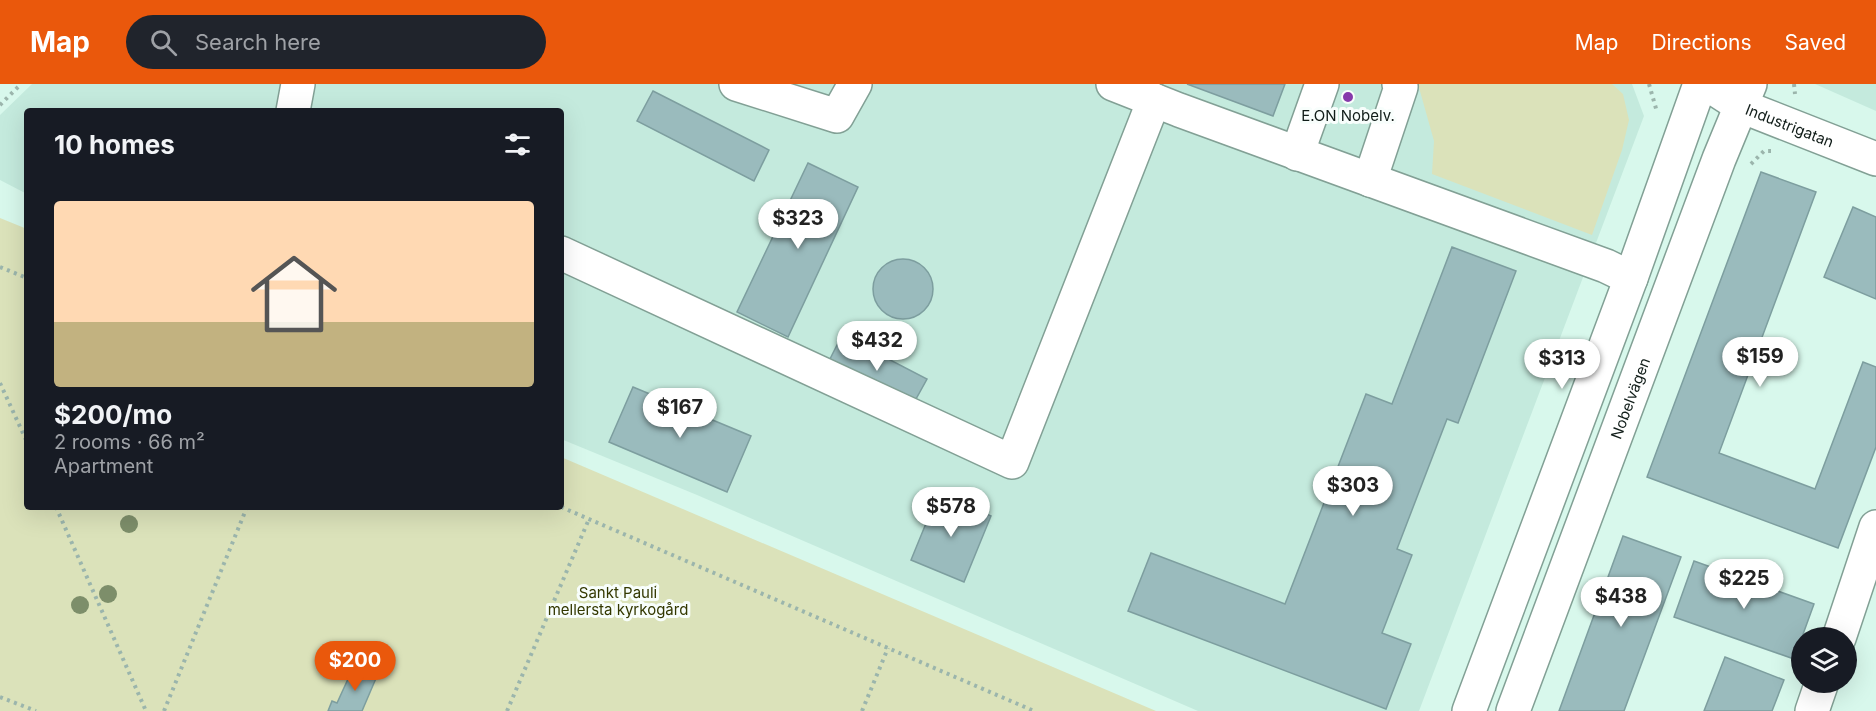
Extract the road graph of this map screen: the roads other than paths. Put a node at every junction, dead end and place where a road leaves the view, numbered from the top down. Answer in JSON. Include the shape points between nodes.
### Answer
{"nodes":[{"id":1,"x":298,"y":84,"type":"edge"},
{"id":2,"x":736,"y":84,"type":"edge"},
{"id":3,"x":855,"y":84,"type":"edge"},
{"id":4,"x":1113,"y":84,"type":"edge"},
{"id":5,"x":1322,"y":84,"type":"edge"},
{"id":6,"x":1399,"y":84,"type":"edge"},
{"id":7,"x":1700,"y":84,"type":"edge"},
{"id":8,"x":1707,"y":84,"type":"edge"},
{"id":9,"x":1745,"y":95,"type":"edge"},
{"id":10,"x":1154,"y":100,"type":"junction"},
{"id":11,"x":294,"y":108,"type":"edge"},
{"id":12,"x":1297,"y":154,"type":"junction"},
{"id":13,"x":1876,"y":159,"type":"edge"},
{"id":14,"x":1370,"y":180,"type":"junction"},
{"id":15,"x":564,"y":254,"type":"edge"},
{"id":16,"x":1631,"y":278,"type":"junction"},
{"id":17,"x":1876,"y":527,"type":"edge"},
{"id":18,"x":1843,"y":627,"type":"edge"},
{"id":19,"x":1818,"y":693,"type":"edge"},
{"id":20,"x":1469,"y":711,"type":"edge"},
{"id":21,"x":1513,"y":711,"type":"edge"},
{"id":22,"x":1812,"y":711,"type":"edge"}],
"edges":[{"from":1,"to":11,"type":"main road"},
{"from":2,"to":3,"type":"main road","via":[[837,116]]},
{"from":4,"to":10,"type":"main road"},
{"from":5,"to":12,"type":"main road"},
{"from":6,"to":14,"type":"main road"},
{"from":7,"to":16,"type":"main road"},
{"from":8,"to":9,"type":"main road","name":"Industrigatan"},
{"from":9,"to":13,"type":"main road","name":"Industrigatan"},
{"from":9,"to":21,"type":"main road","name":"Nobelvägen"},
{"from":10,"to":12,"type":"main road"},
{"from":10,"to":15,"type":"main road","via":[[1012,462]]},
{"from":12,"to":14,"type":"main road"},
{"from":14,"to":16,"type":"main road"},
{"from":16,"to":20,"type":"main road"},
{"from":17,"to":18,"type":"main road"},
{"from":19,"to":22,"type":"main road"}]}
